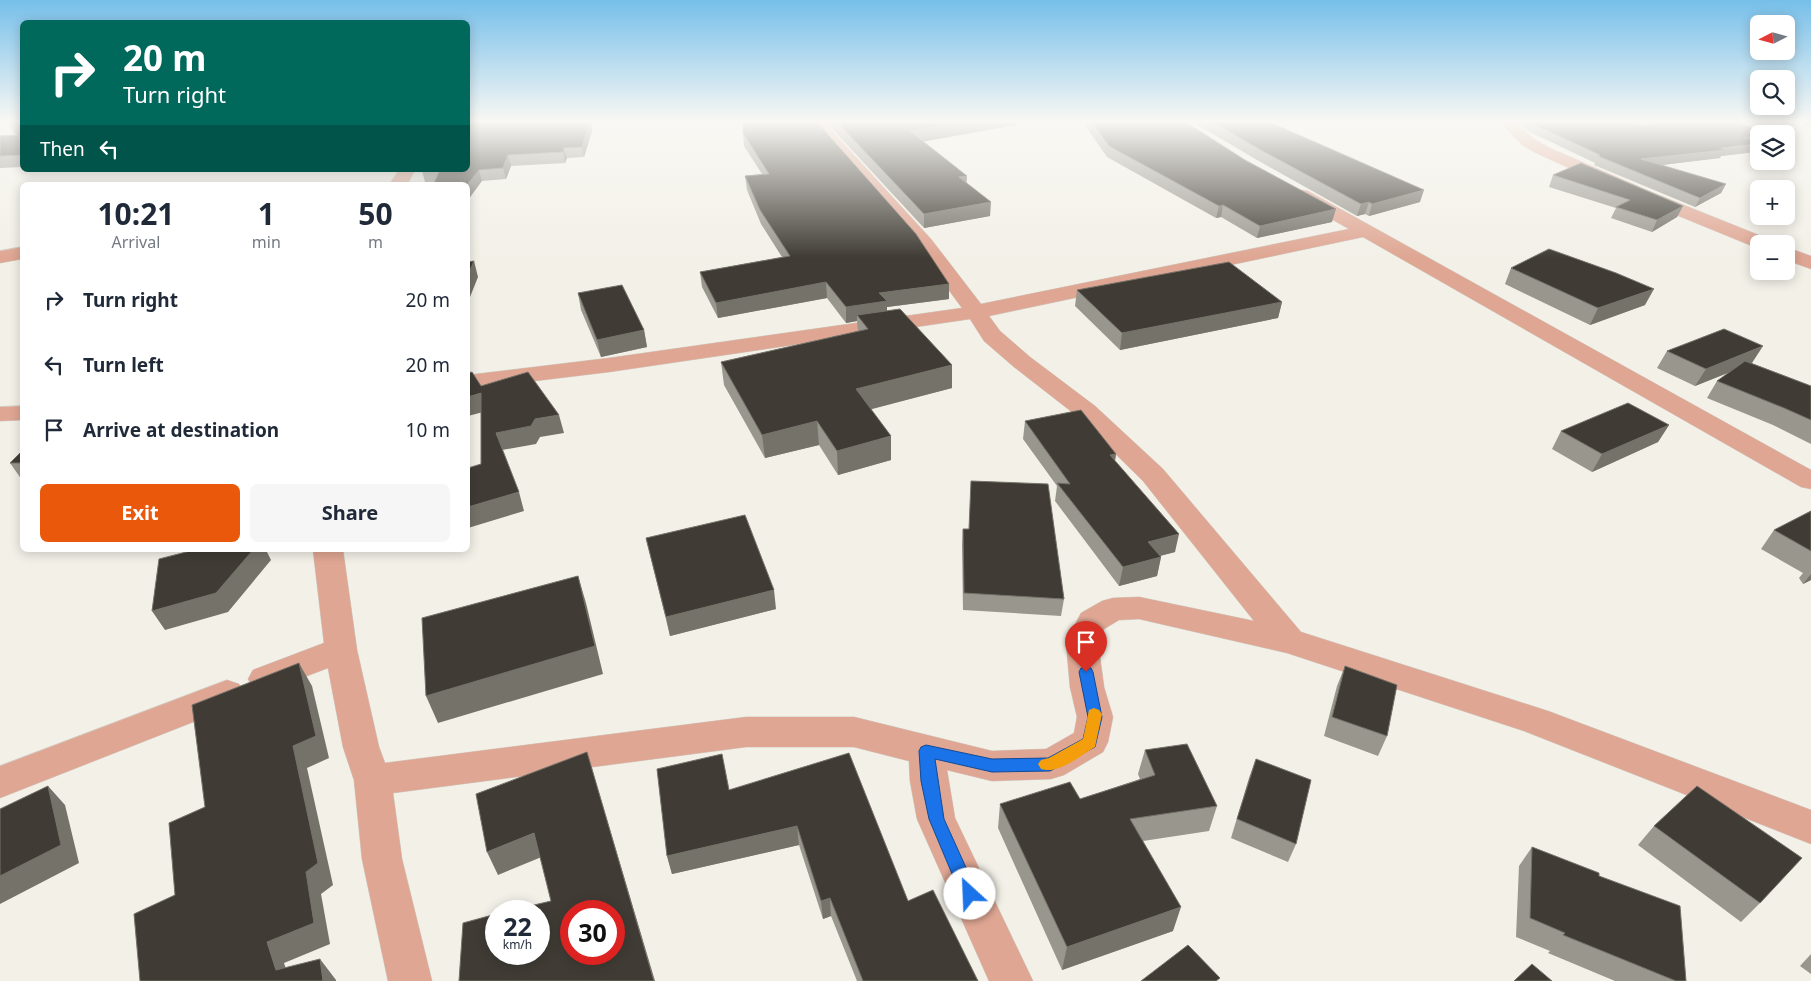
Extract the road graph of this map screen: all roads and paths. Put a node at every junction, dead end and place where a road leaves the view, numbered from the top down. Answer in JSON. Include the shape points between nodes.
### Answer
{"nodes":[{"id":1,"x":856,"y":167,"type":"edge"},
{"id":2,"x":1580,"y":167,"type":"edge"},
{"id":3,"x":1283,"y":184,"type":"edge"},
{"id":4,"x":1366,"y":231,"type":"junction"},
{"id":5,"x":1750,"y":238,"type":"edge"},
{"id":6,"x":20,"y":253,"type":"edge"},
{"id":7,"x":0,"y":257,"type":"edge"},
{"id":8,"x":1795,"y":257,"type":"edge"},
{"id":9,"x":1811,"y":263,"type":"edge"},
{"id":10,"x":976,"y":312,"type":"junction"},
{"id":11,"x":470,"y":382,"type":"edge"},
{"id":12,"x":20,"y":413,"type":"edge"},
{"id":13,"x":0,"y":414,"type":"edge"},
{"id":14,"x":1811,"y":481,"type":"edge"},
{"id":15,"x":328,"y":552,"type":"edge"},
{"id":16,"x":1289,"y":641,"type":"junction"},
{"id":17,"x":341,"y":650,"type":"junction"},
{"id":18,"x":926,"y":751,"type":"junction"},
{"id":19,"x":373,"y":780,"type":"junction"},
{"id":20,"x":0,"y":782,"type":"edge"},
{"id":21,"x":1811,"y":827,"type":"edge"},
{"id":22,"x":410,"y":981,"type":"edge"},
{"id":23,"x":1011,"y":981,"type":"edge"}],
"edges":[{"from":1,"to":10,"type":"street","via":[[924,244]]},
{"from":2,"to":5,"type":"street"},
{"from":3,"to":4,"type":"street"},
{"from":4,"to":10,"type":"street"},
{"from":4,"to":14,"type":"street"},
{"from":6,"to":7,"type":"street"},
{"from":8,"to":9,"type":"street"},
{"from":10,"to":11,"type":"street"},
{"from":10,"to":16,"type":"street","via":[[992,336],[1086,411],[1153,475]]},
{"from":12,"to":13,"type":"street"},
{"from":15,"to":17,"type":"street"},
{"from":16,"to":18,"type":"street","via":[[1139,608],[1113,609],[1092,622],[1082,642],[1087,687],[1095,717],[1090,742],[1050,764],[992,766]]},
{"from":16,"to":21,"type":"street","via":[[1536,721]]},
{"from":17,"to":19,"type":"street","via":[[361,748]]},
{"from":17,"to":20,"type":"street"},
{"from":18,"to":19,"type":"street","via":[[854,732],[746,732]]},
{"from":18,"to":23,"type":"street","via":[[936,819]]},
{"from":19,"to":22,"type":"street","via":[[382,859]]}]}
